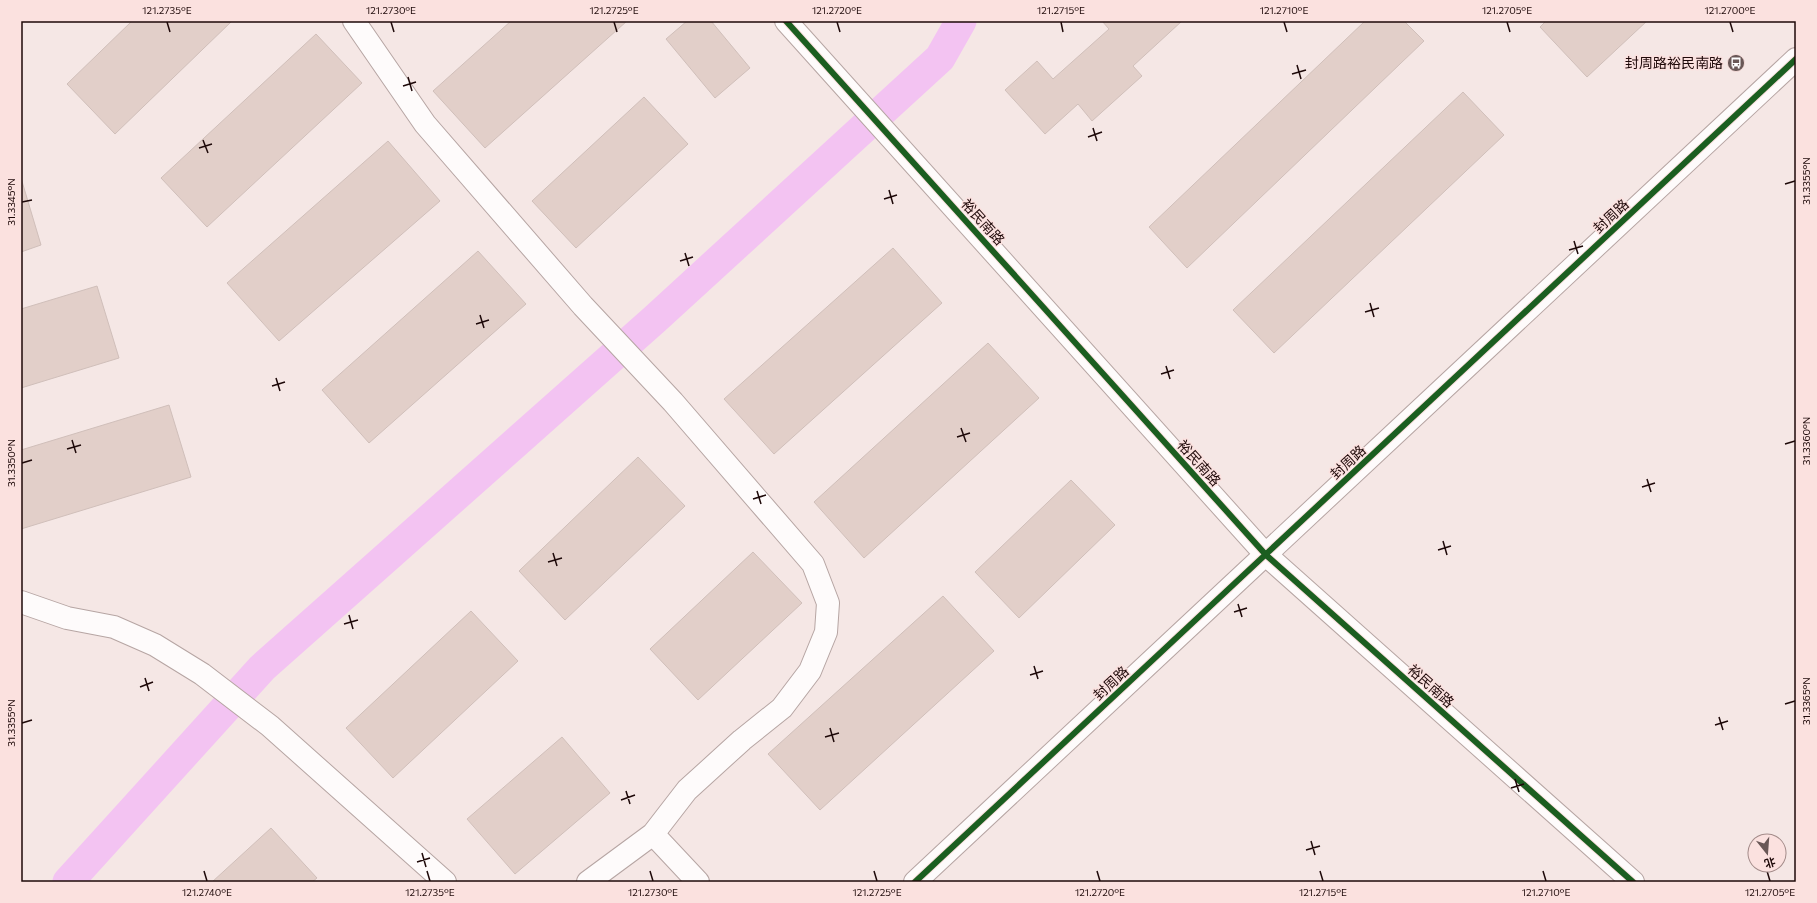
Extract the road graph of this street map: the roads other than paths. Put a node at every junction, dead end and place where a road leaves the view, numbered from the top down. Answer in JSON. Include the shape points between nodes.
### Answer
{"nodes":[{"id":1,"x":354,"y":21,"type":"edge"},
{"id":2,"x":786,"y":21,"type":"edge"},
{"id":3,"x":1796,"y":59,"type":"edge"},
{"id":4,"x":1266,"y":555,"type":"junction"},
{"id":5,"x":21,"y":602,"type":"edge"},
{"id":6,"x":653,"y":834,"type":"junction"},
{"id":7,"x":445,"y":882,"type":"edge"},
{"id":8,"x":588,"y":882,"type":"edge"},
{"id":9,"x":698,"y":882,"type":"edge"},
{"id":10,"x":915,"y":882,"type":"edge"},
{"id":11,"x":1633,"y":882,"type":"edge"}],
"edges":[{"from":1,"to":6,"type":"street","via":[[425,124],[583,306],[673,402],[813,564],[828,603],[826,632],[810,671],[782,708],[687,790]]},
{"from":2,"to":4,"type":"street","name":"裕民南路"},
{"from":3,"to":4,"type":"street","name":"封周路"},
{"from":4,"to":10,"type":"street","name":"封周路"},
{"from":4,"to":11,"type":"street","name":"裕民南路"},
{"from":5,"to":7,"type":"street","via":[[67,618],[114,627],[155,644],[202,674],[270,726]]},
{"from":6,"to":8,"type":"street"},
{"from":6,"to":9,"type":"street"}]}
